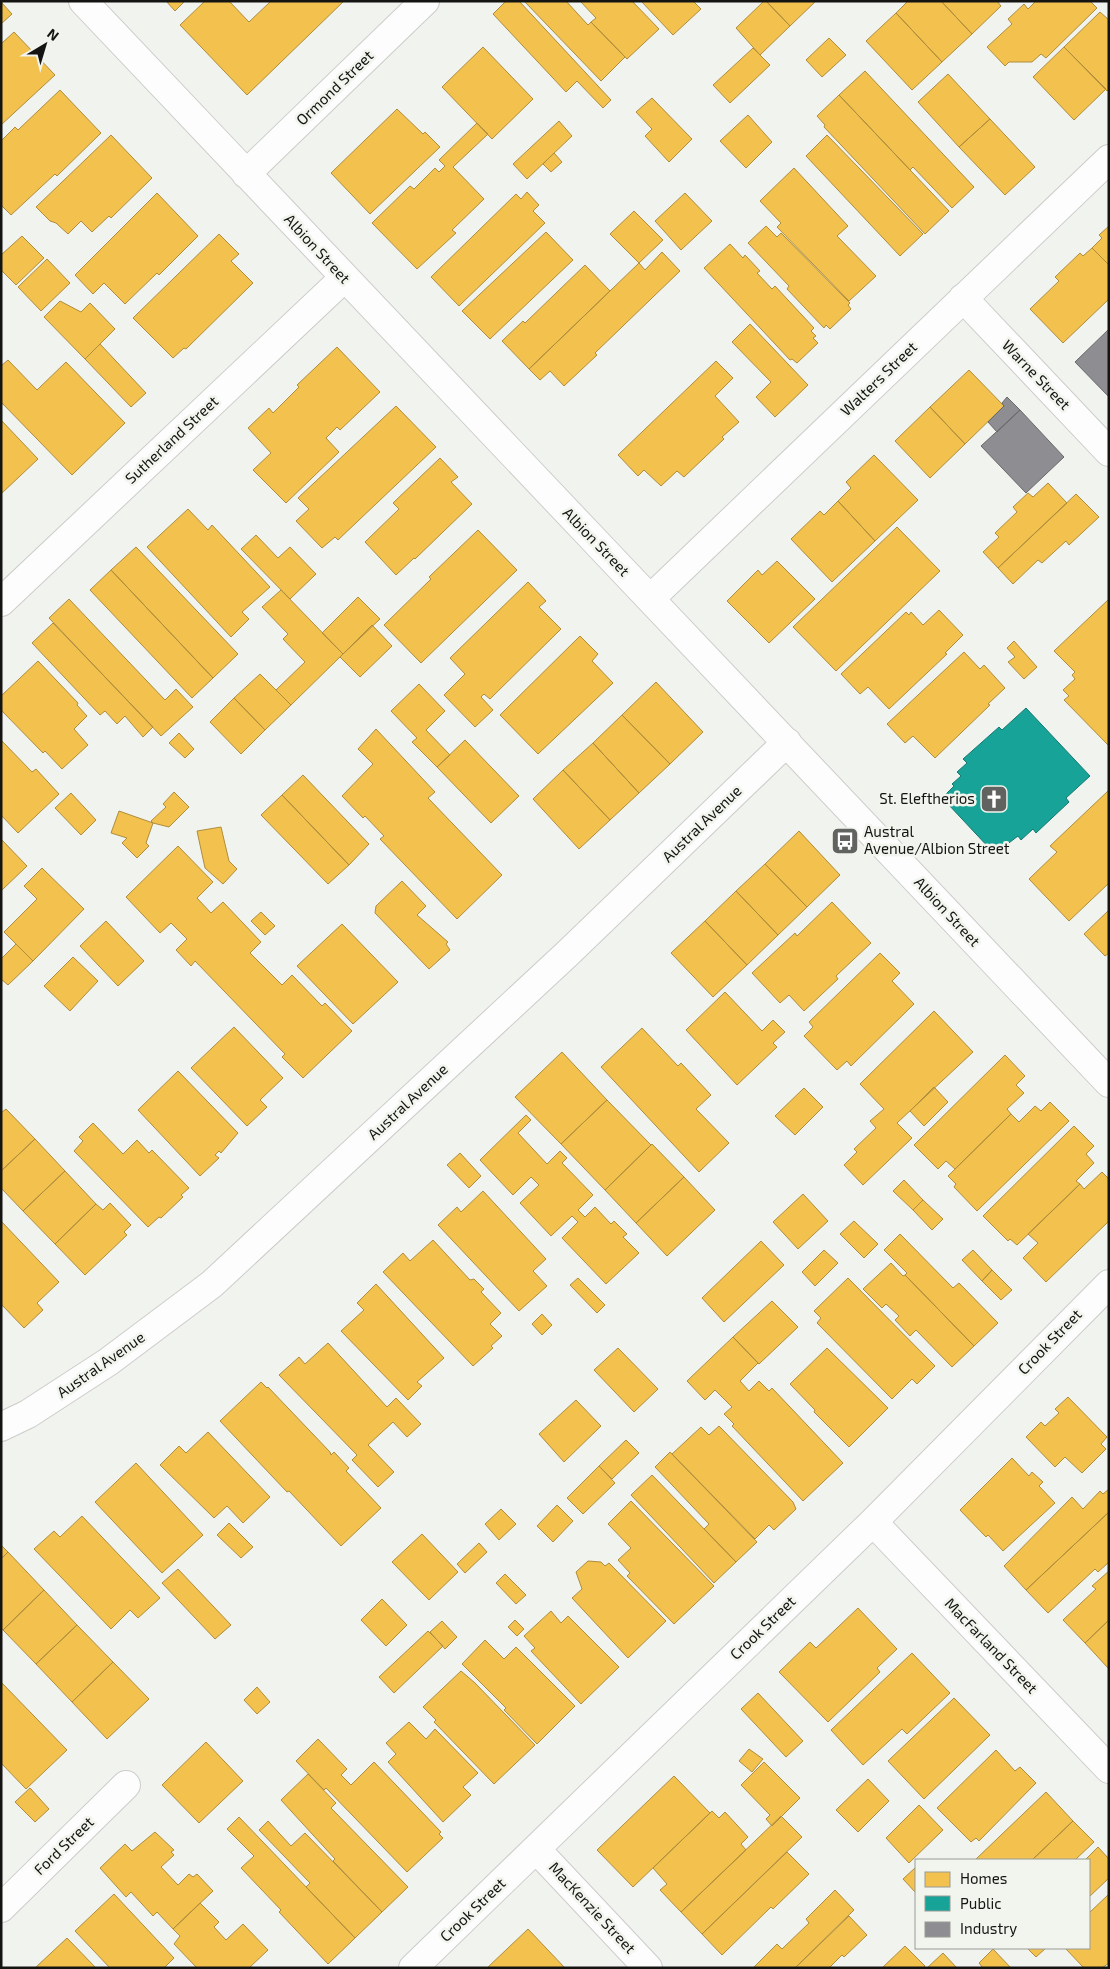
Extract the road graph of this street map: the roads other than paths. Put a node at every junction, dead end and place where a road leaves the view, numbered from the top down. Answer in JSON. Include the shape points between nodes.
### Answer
{"nodes":[{"id":1,"x":83,"y":1,"type":"edge"},
{"id":2,"x":425,"y":1,"type":"edge"},
{"id":3,"x":1109,"y":159,"type":"edge"},
{"id":4,"x":246,"y":174,"type":"junction"},
{"id":5,"x":344,"y":278,"type":"junction"},
{"id":6,"x":963,"y":298,"type":"junction"},
{"id":7,"x":1109,"y":452,"type":"edge"},
{"id":8,"x":650,"y":599,"type":"junction"},
{"id":9,"x":1,"y":602,"type":"edge"},
{"id":10,"x":787,"y":742,"type":"junction"},
{"id":11,"x":1109,"y":1083,"type":"edge"},
{"id":12,"x":1109,"y":1284,"type":"edge"},
{"id":13,"x":1,"y":1427,"type":"edge"},
{"id":14,"x":873,"y":1522,"type":"junction"},
{"id":15,"x":1109,"y":1769,"type":"edge"},
{"id":16,"x":126,"y":1785,"type":"dead end"},
{"id":17,"x":536,"y":1849,"type":"junction"},
{"id":18,"x":1,"y":1908,"type":"edge"},
{"id":19,"x":413,"y":1968,"type":"edge"},
{"id":20,"x":648,"y":1968,"type":"edge"}],
"edges":[{"from":1,"to":4,"type":"street","name":"Albion Street"},
{"from":2,"to":4,"type":"street","name":"Ormond Street"},
{"from":3,"to":6,"type":"street","name":"Walters Street"},
{"from":4,"to":5,"type":"street","name":"Albion Street"},
{"from":5,"to":8,"type":"street","name":"Albion Street"},
{"from":5,"to":9,"type":"street","name":"Sutherland Street"},
{"from":6,"to":7,"type":"street","name":"Warne Street"},
{"from":6,"to":8,"type":"street","name":"Walters Street"},
{"from":8,"to":10,"type":"street","name":"Albion Street"},
{"from":10,"to":11,"type":"street","name":"Albion Street"},
{"from":10,"to":13,"type":"street","name":"Austral Avenue","via":[[567,954],[212,1284],[108,1362],[28,1414]]},
{"from":12,"to":14,"type":"street","name":"Crook Street"},
{"from":14,"to":15,"type":"street","name":"MacFarland Street"},
{"from":14,"to":17,"type":"street","name":"Crook Street"},
{"from":16,"to":18,"type":"street","name":"Ford Street"},
{"from":17,"to":19,"type":"street","name":"Crook Street"},
{"from":17,"to":20,"type":"street","name":"MacKenzie Street"}]}
